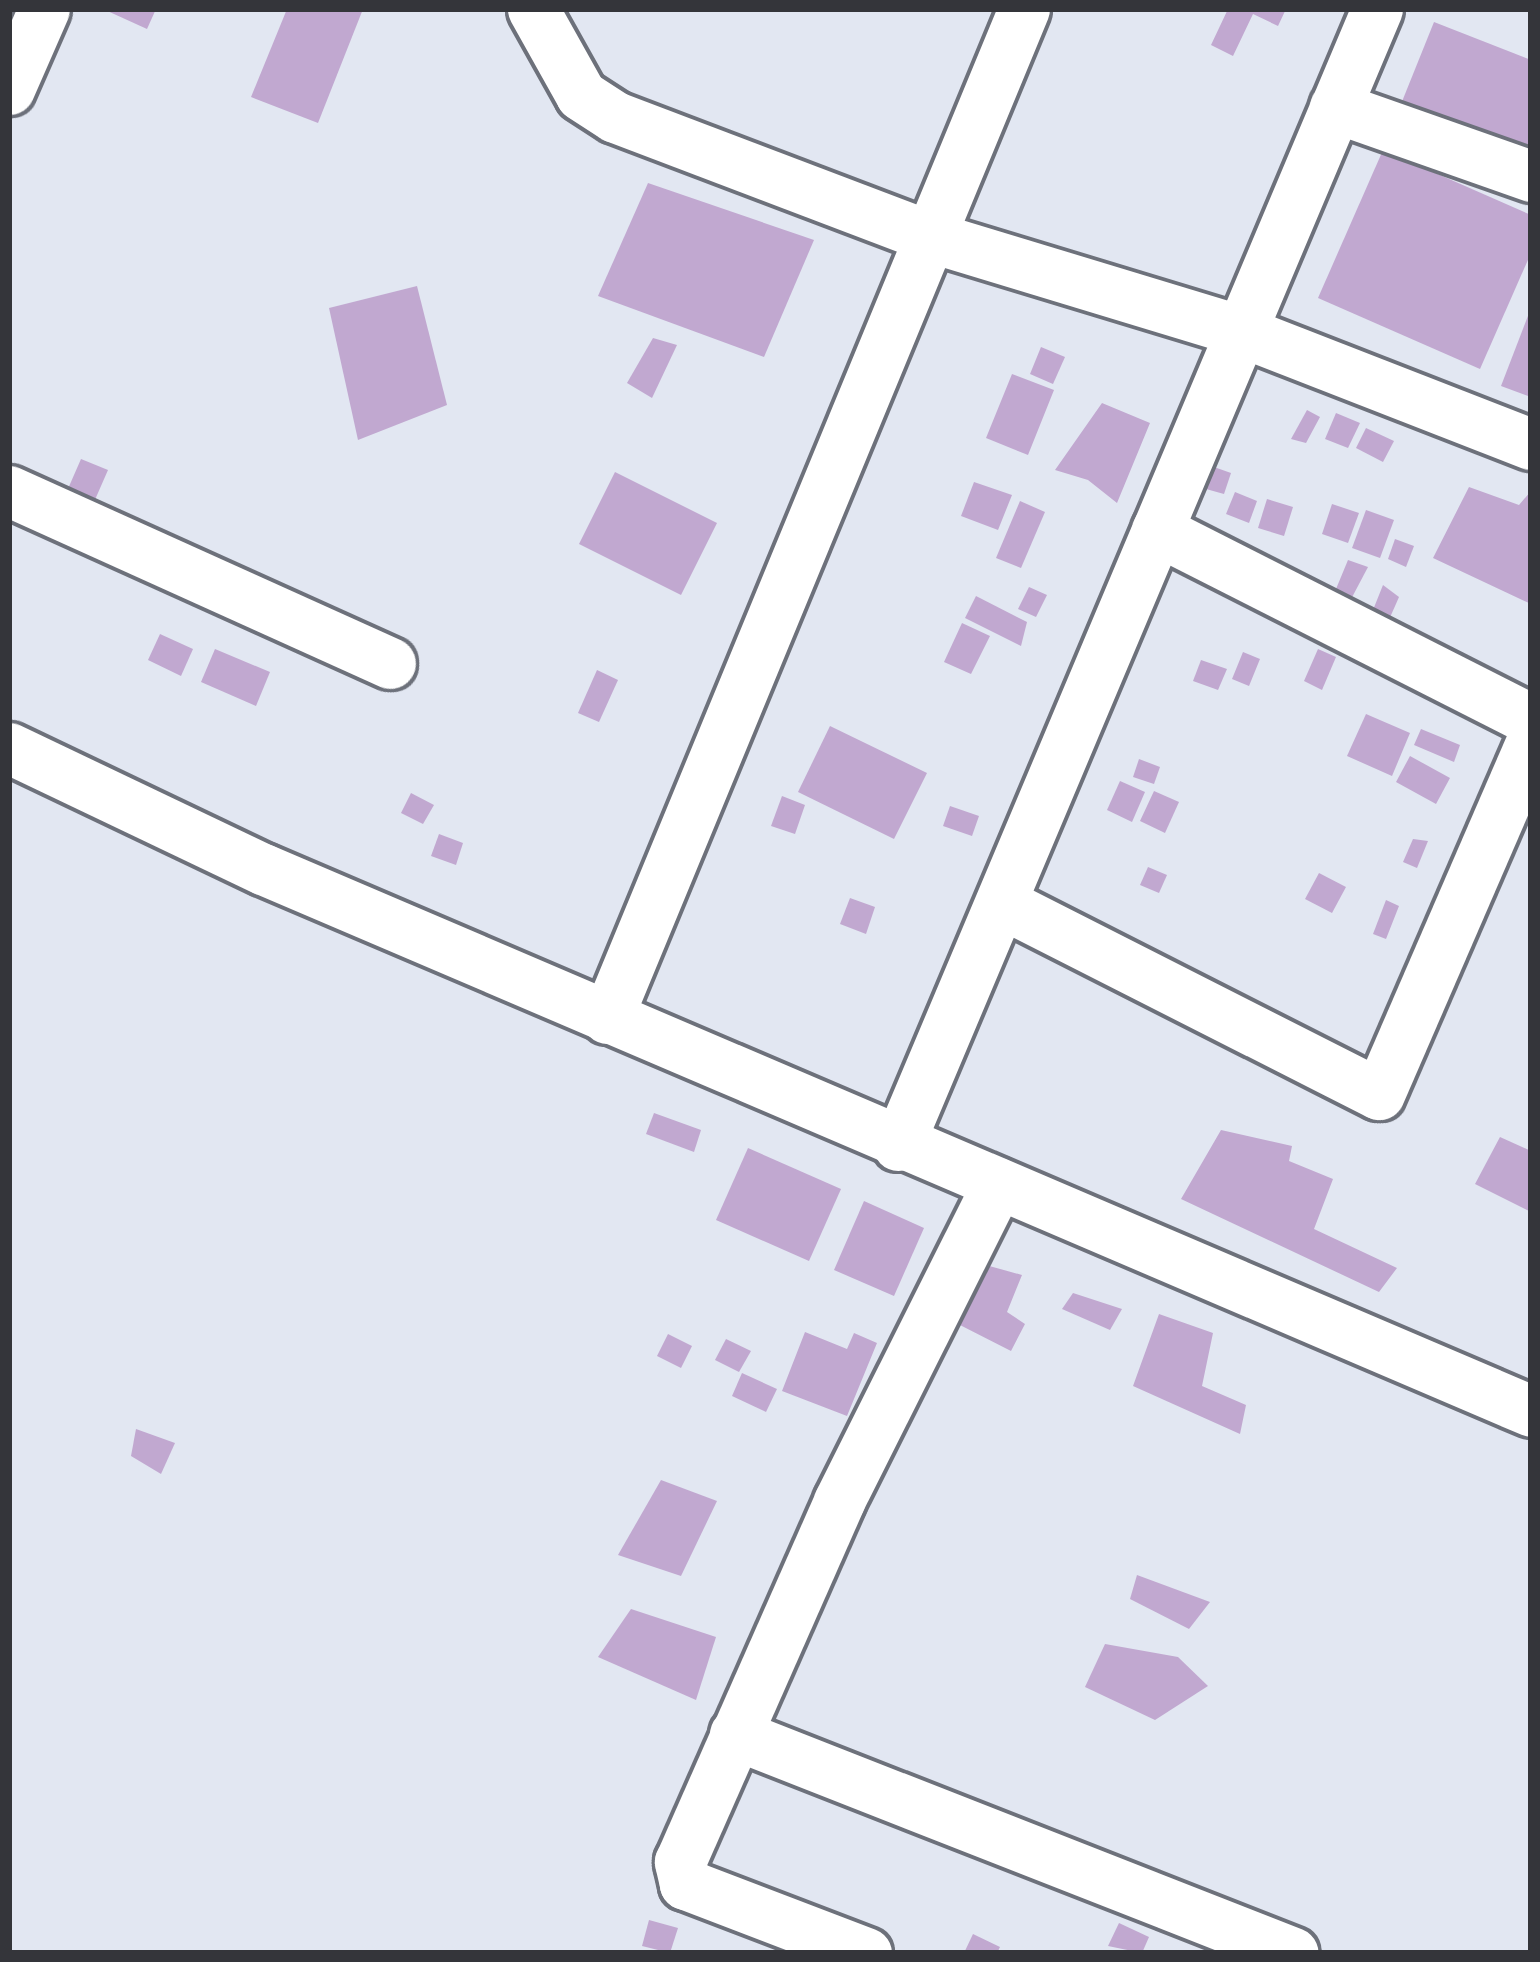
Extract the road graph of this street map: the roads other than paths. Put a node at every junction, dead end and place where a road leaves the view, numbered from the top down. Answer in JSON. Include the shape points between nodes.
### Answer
{"nodes":[{"id":1,"x":44,"y":9,"type":"edge"},
{"id":2,"x":533,"y":9,"type":"edge"},
{"id":3,"x":1377,"y":9,"type":"edge"},
{"id":4,"x":1011,"y":13,"type":"edge"},
{"id":5,"x":9,"y":89,"type":"edge"},
{"id":6,"x":1335,"y":106,"type":"junction"},
{"id":7,"x":1531,"y":176,"type":"edge"},
{"id":8,"x":925,"y":235,"type":"junction"},
{"id":9,"x":1238,"y":330,"type":"junction"},
{"id":10,"x":1531,"y":444,"type":"edge"},
{"id":11,"x":9,"y":491,"type":"edge"},
{"id":12,"x":1157,"y":530,"type":"junction"},
{"id":13,"x":390,"y":663,"type":"dead end"},
{"id":14,"x":1531,"y":720,"type":"edge"},
{"id":15,"x":1531,"y":742,"type":"edge"},
{"id":16,"x":9,"y":748,"type":"edge"},
{"id":17,"x":1511,"y":848,"type":"edge"},
{"id":18,"x":1004,"y":904,"type":"junction"},
{"id":19,"x":607,"y":1018,"type":"junction"},
{"id":20,"x":898,"y":1144,"type":"junction"},
{"id":21,"x":998,"y":1184,"type":"junction"},
{"id":22,"x":1531,"y":1412,"type":"edge"},
{"id":23,"x":735,"y":1734,"type":"junction"},
{"id":24,"x":866,"y":1953,"type":"edge"},
{"id":25,"x":1293,"y":1953,"type":"edge"}],
"edges":[{"from":1,"to":5,"type":"street"},
{"from":2,"to":8,"type":"street","via":[[581,95],[615,117]]},
{"from":3,"to":6,"type":"street"},
{"from":4,"to":8,"type":"street"},
{"from":6,"to":7,"type":"street"},
{"from":6,"to":9,"type":"street"},
{"from":8,"to":9,"type":"street"},
{"from":8,"to":19,"type":"street"},
{"from":9,"to":10,"type":"street"},
{"from":9,"to":12,"type":"street"},
{"from":11,"to":13,"type":"street"},
{"from":12,"to":14,"type":"street"},
{"from":12,"to":18,"type":"street"},
{"from":15,"to":17,"type":"street"},
{"from":16,"to":19,"type":"street"},
{"from":17,"to":18,"type":"street","via":[[1379,1094]]},
{"from":18,"to":20,"type":"street"},
{"from":19,"to":20,"type":"street"},
{"from":20,"to":21,"type":"street"},
{"from":21,"to":22,"type":"street"},
{"from":21,"to":23,"type":"street","via":[[839,1501]]},
{"from":23,"to":24,"type":"street","via":[[680,1878]]},
{"from":23,"to":25,"type":"street"}]}
